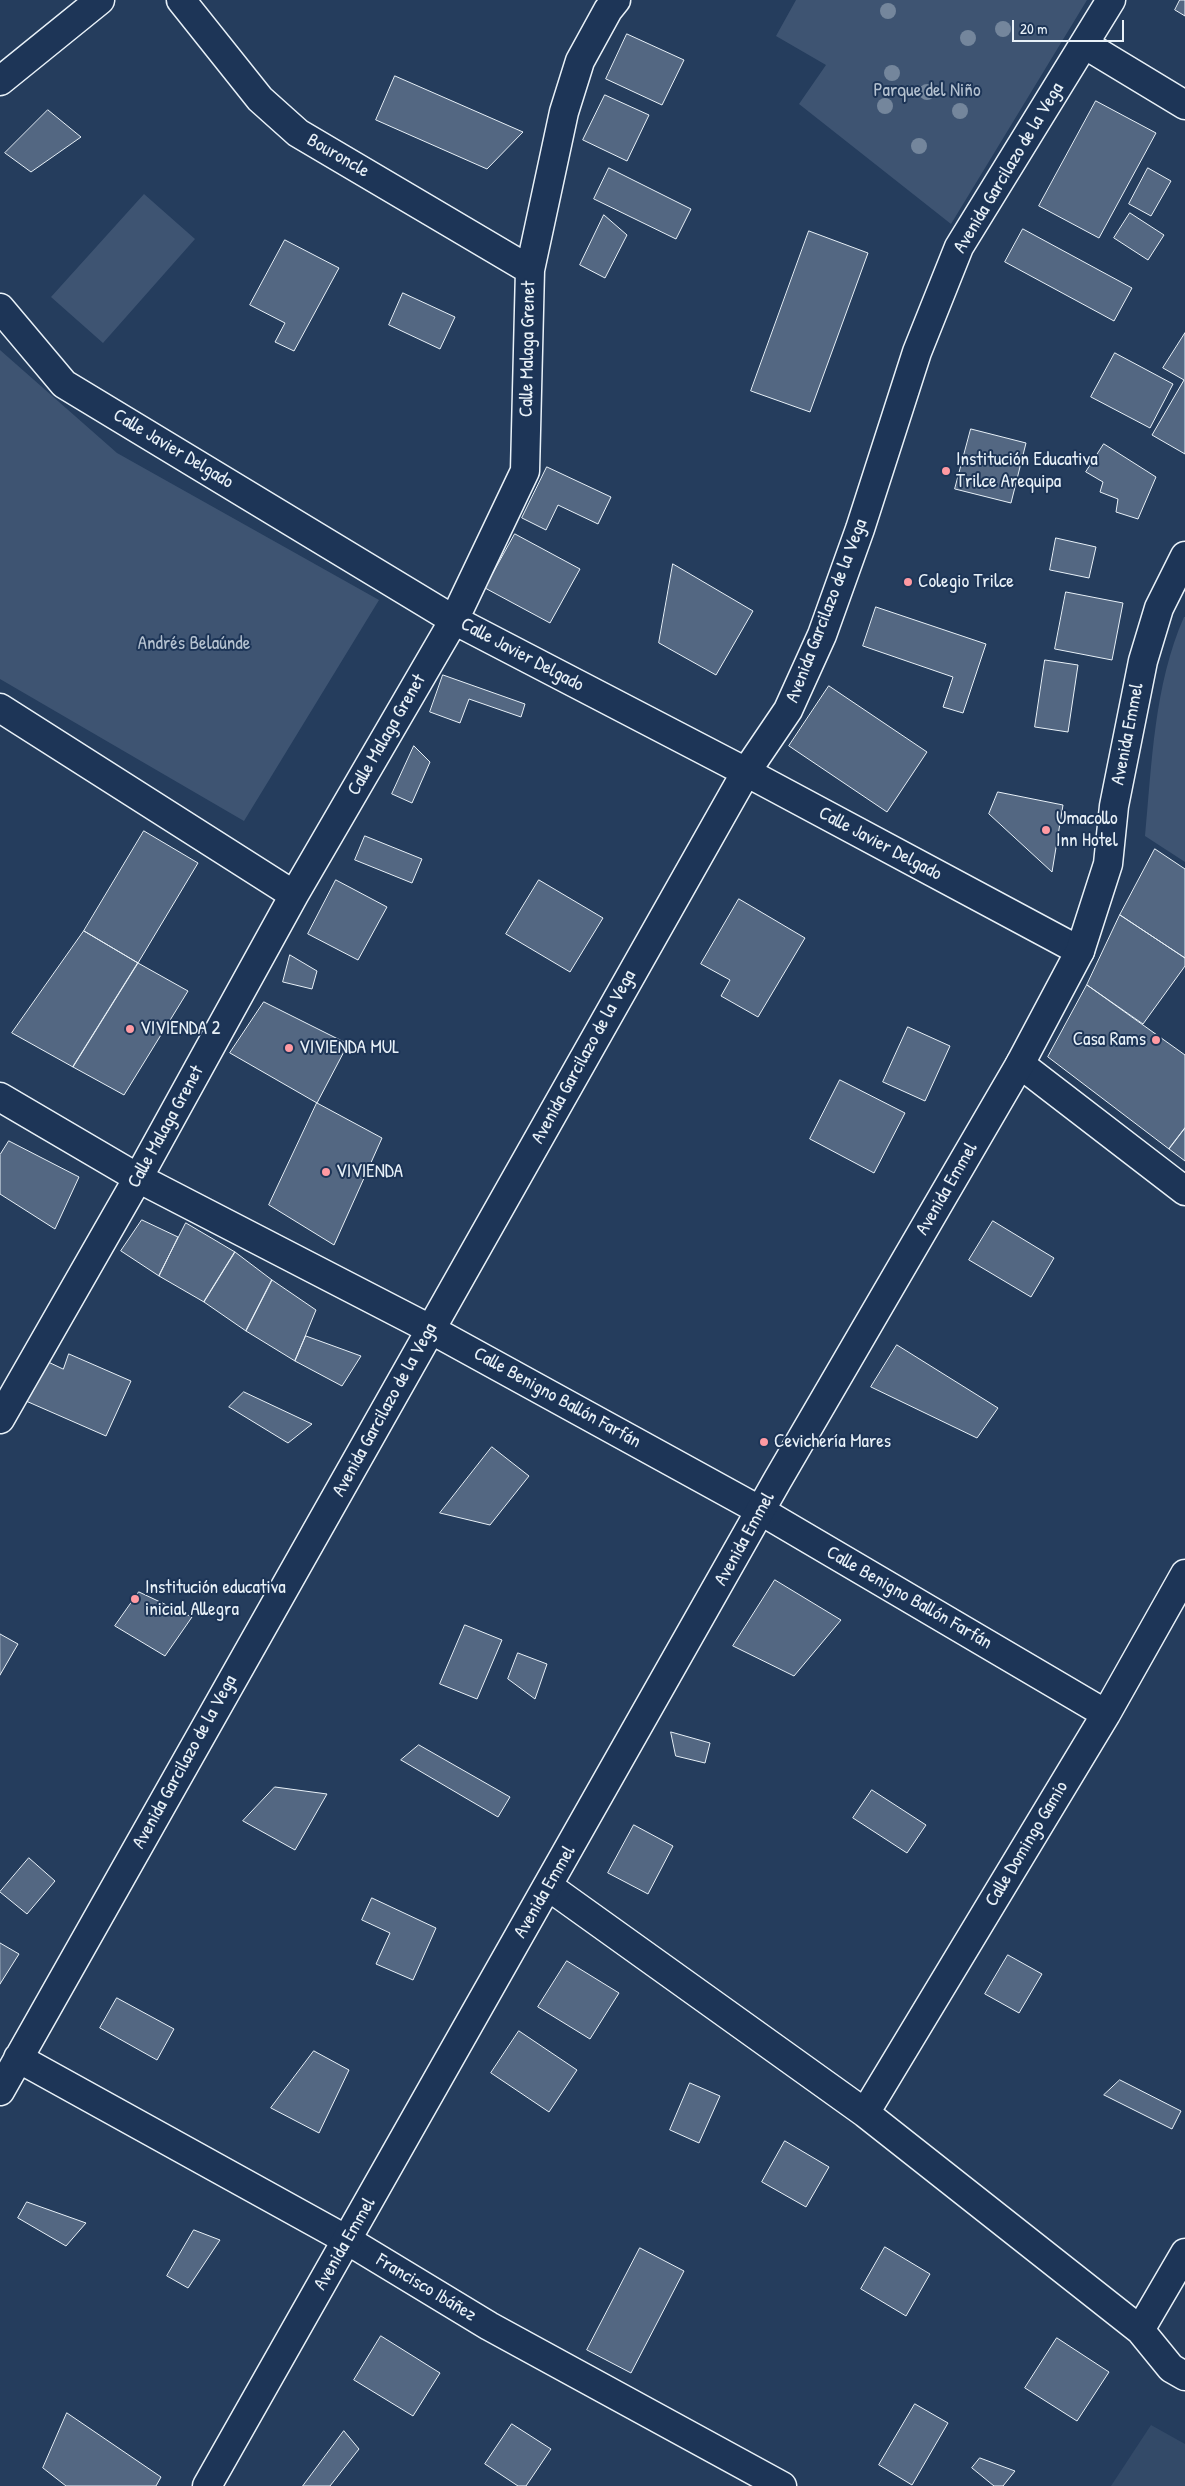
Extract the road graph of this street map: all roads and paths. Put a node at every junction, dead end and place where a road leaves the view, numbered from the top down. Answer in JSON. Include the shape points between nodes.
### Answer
{"nodes":[{"id":1,"x":100,"y":0,"type":"edge"},
{"id":2,"x":181,"y":0,"type":"edge"},
{"id":3,"x":616,"y":0,"type":"edge"},
{"id":4,"x":1111,"y":0,"type":"edge"},
{"id":5,"x":1084,"y":44,"type":"junction"},
{"id":6,"x":0,"y":81,"type":"edge"},
{"id":7,"x":1185,"y":105,"type":"edge"},
{"id":8,"x":530,"y":270,"type":"junction"},
{"id":9,"x":0,"y":308,"type":"edge"},
{"id":10,"x":1183,"y":563,"type":"edge"},
{"id":11,"x":454,"y":620,"type":"junction"},
{"id":12,"x":0,"y":708,"type":"edge"},
{"id":13,"x":746,"y":772,"type":"junction"},
{"id":14,"x":294,"y":895,"type":"junction"},
{"id":15,"x":1080,"y":951,"type":"junction"},
{"id":16,"x":1020,"y":1064,"type":"junction"},
{"id":17,"x":0,"y":1097,"type":"edge"},
{"id":18,"x":138,"y":1178,"type":"junction"},
{"id":19,"x":1185,"y":1191,"type":"edge"},
{"id":20,"x":430,"y":1329,"type":"junction"},
{"id":21,"x":0,"y":1419,"type":"edge"},
{"id":22,"x":761,"y":1511,"type":"junction"},
{"id":23,"x":1185,"y":1574,"type":"edge"},
{"id":24,"x":1106,"y":1714,"type":"junction"},
{"id":25,"x":548,"y":1886,"type":"junction"},
{"id":26,"x":18,"y":2058,"type":"junction"},
{"id":27,"x":0,"y":2091,"type":"edge"},
{"id":28,"x":865,"y":2113,"type":"junction"},
{"id":29,"x":347,"y":2240,"type":"junction"},
{"id":30,"x":1185,"y":2253,"type":"edge"},
{"id":31,"x":1140,"y":2330,"type":"junction"},
{"id":32,"x":1185,"y":2376,"type":"edge"},
{"id":33,"x":207,"y":2486,"type":"edge"},
{"id":34,"x":782,"y":2486,"type":"edge"}],
"edges":[{"from":1,"to":6,"type":"street"},
{"from":2,"to":8,"type":"street","name":"Bouroncle","via":[[260,99],[298,133]]},
{"from":3,"to":8,"type":"street","name":"Calle Malaga Grenet","via":[[580,61],[564,112]]},
{"from":4,"to":5,"type":"street","name":"Avenida Garcilazo de la Vega"},
{"from":5,"to":7,"type":"street"},
{"from":5,"to":13,"type":"street","name":"Avenida Garcilazo de la Vega","via":[[959,247],[917,352],[822,635],[788,710]]},
{"from":8,"to":11,"type":"street","name":"Calle Malaga Grenet","via":[[525,470]]},
{"from":9,"to":11,"type":"street","name":"Calle Javier Delgado","via":[[64,384]]},
{"from":10,"to":15,"type":"street","name":"Avenida Emmel","via":[[1159,608],[1143,661],[1114,806],[1108,864]]},
{"from":11,"to":13,"type":"street","name":"Calle Javier Delgado"},
{"from":11,"to":14,"type":"street","name":"Calle Malaga Grenet"},
{"from":12,"to":14,"type":"street"},
{"from":13,"to":15,"type":"street","name":"Calle Javier Delgado"},
{"from":13,"to":20,"type":"street","name":"Avenida Garcilazo de la Vega"},
{"from":14,"to":18,"type":"street","name":"Calle Malaga Grenet"},
{"from":15,"to":16,"type":"street","name":"Avenida Emmel"},
{"from":16,"to":19,"type":"street"},
{"from":16,"to":22,"type":"street","name":"Avenida Emmel"},
{"from":17,"to":18,"type":"street","name":"Calle Benigno Ballón Farfán"},
{"from":18,"to":20,"type":"street","name":"Calle Benigno Ballón Farfán"},
{"from":18,"to":21,"type":"street","name":"Calle Malaga Grenet"},
{"from":20,"to":22,"type":"street","name":"Calle Benigno Ballón Farfán"},
{"from":20,"to":26,"type":"street","name":"Avenida Garcilazo de la Vega"},
{"from":22,"to":24,"type":"street","name":"Calle Benigno Ballón Farfán"},
{"from":22,"to":25,"type":"street","name":"Avenida Emmel"},
{"from":23,"to":24,"type":"street","name":"Calle Domingo Gamio"},
{"from":24,"to":28,"type":"street","name":"Calle Domingo Gamio"},
{"from":25,"to":28,"type":"street"},
{"from":25,"to":29,"type":"street","name":"Avenida Emmel"},
{"from":26,"to":27,"type":"street","name":"Avenida Garcilazo de la Vega"},
{"from":26,"to":29,"type":"street","name":"Francisco Ibáñez"},
{"from":28,"to":31,"type":"street"},
{"from":29,"to":33,"type":"street","name":"Avenida Emmel"},
{"from":29,"to":34,"type":"street","name":"Francisco Ibáñez","via":[[489,2326]]},
{"from":30,"to":31,"type":"street"},
{"from":31,"to":32,"type":"street","via":[[1171,2368]]}]}
